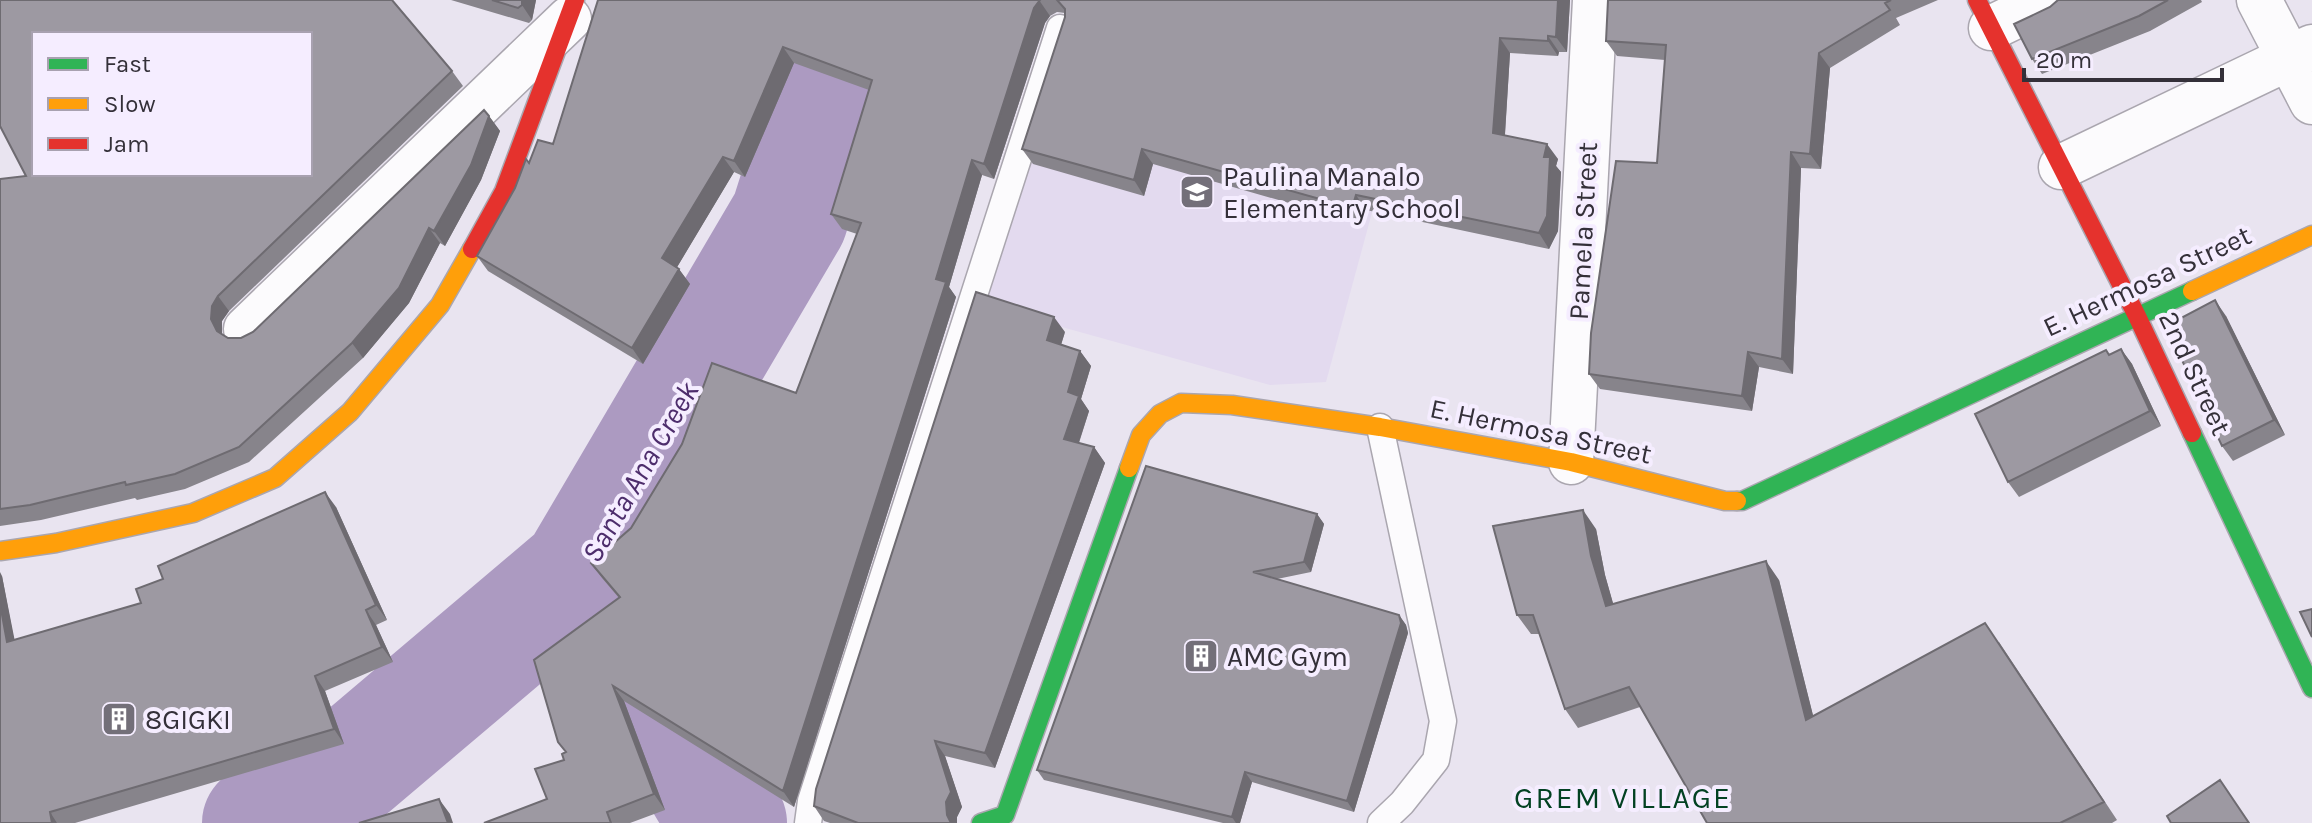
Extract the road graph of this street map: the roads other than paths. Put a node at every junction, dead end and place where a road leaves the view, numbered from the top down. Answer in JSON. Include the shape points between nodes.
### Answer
{"nodes":[{"id":1,"x":1595,"y":0,"type":"edge"},
{"id":2,"x":2049,"y":0,"type":"edge"},
{"id":3,"x":2259,"y":0,"type":"edge"},
{"id":4,"x":572,"y":10,"type":"edge"},
{"id":5,"x":1984,"y":14,"type":"edge"},
{"id":6,"x":1060,"y":28,"type":"edge"},
{"id":7,"x":2300,"y":52,"type":"edge"},
{"id":8,"x":2312,"y":102,"type":"edge"},
{"id":9,"x":2061,"y":167,"type":"junction"},
{"id":10,"x":2312,"y":235,"type":"edge"},
{"id":11,"x":2137,"y":316,"type":"junction"},
{"id":12,"x":246,"y":329,"type":"dead end"},
{"id":13,"x":1380,"y":427,"type":"junction"},
{"id":14,"x":1571,"y":462,"type":"junction"},
{"id":15,"x":0,"y":551,"type":"edge"},
{"id":16,"x":2312,"y":688,"type":"edge"},
{"id":17,"x":998,"y":820,"type":"edge"},
{"id":18,"x":808,"y":823,"type":"edge"},
{"id":19,"x":1381,"y":823,"type":"edge"}],
"edges":[{"from":1,"to":14,"type":"street","name":"Pamela Street"},
{"from":2,"to":5,"type":"street"},
{"from":3,"to":7,"type":"street"},
{"from":4,"to":12,"type":"street"},
{"from":4,"to":15,"type":"street","via":[[504,191],[440,305],[350,412],[275,478],[193,513]]},
{"from":5,"to":9,"type":"street","name":"2nd Street"},
{"from":6,"to":18,"type":"lane"},
{"from":7,"to":8,"type":"street"},
{"from":7,"to":9,"type":"street"},
{"from":9,"to":11,"type":"street","name":"2nd Street"},
{"from":10,"to":11,"type":"street","name":"E. Hermosa Street"},
{"from":11,"to":14,"type":"street","name":"E. Hermosa Street","via":[[1742,501]]},
{"from":11,"to":16,"type":"street","name":"2nd Street"},
{"from":13,"to":14,"type":"street","name":"E. Hermosa Street"},
{"from":13,"to":17,"type":"street","name":"E. Hermosa Street","via":[[1199,402],[1181,403],[1160,414],[1141,435]]},
{"from":13,"to":19,"type":"lane","via":[[1443,721],[1436,760]]}]}
